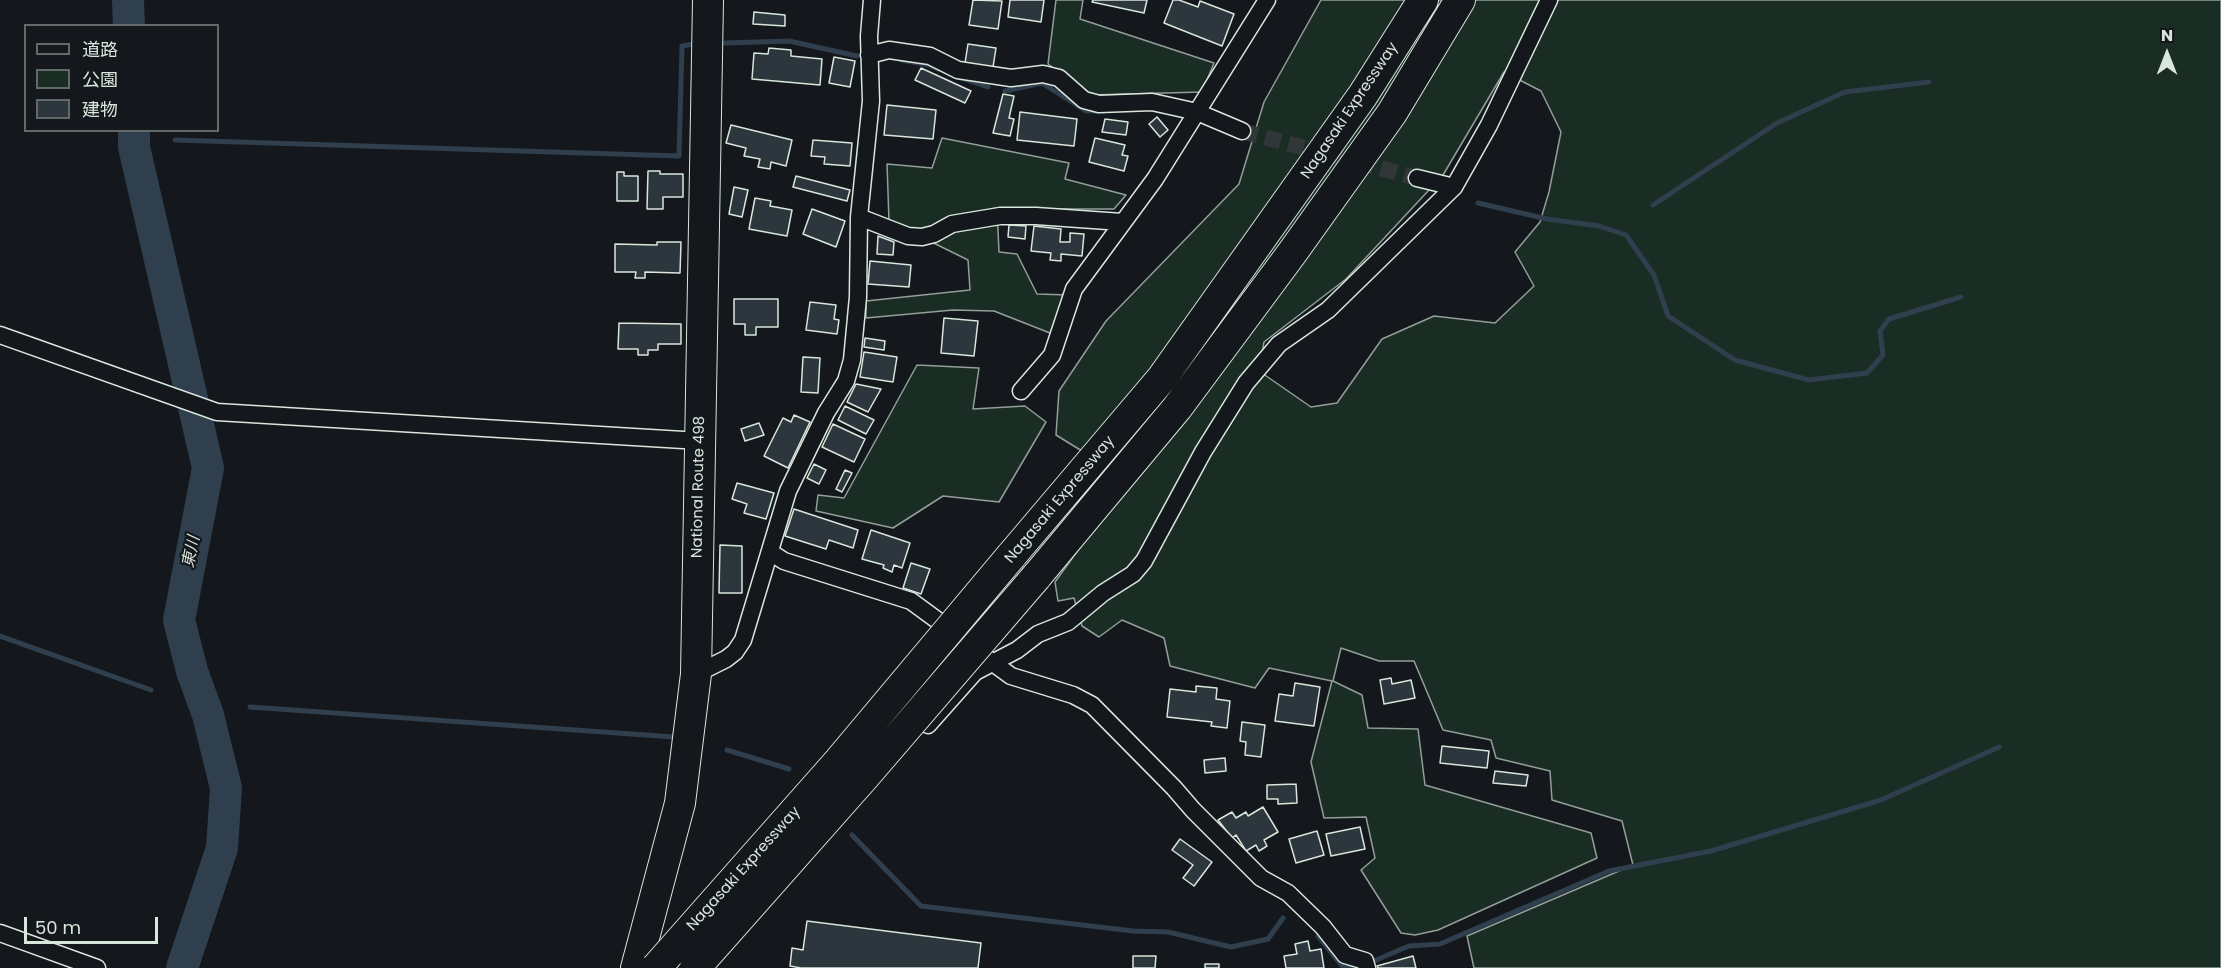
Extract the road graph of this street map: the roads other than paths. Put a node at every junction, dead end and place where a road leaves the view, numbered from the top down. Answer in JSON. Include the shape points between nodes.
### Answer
{"nodes":[{"id":1,"x":708,"y":0,"type":"edge"},
{"id":2,"x":872,"y":0,"type":"edge"},
{"id":3,"x":1267,"y":0,"type":"edge"},
{"id":4,"x":1423,"y":0,"type":"edge"},
{"id":5,"x":1460,"y":0,"type":"edge"},
{"id":6,"x":1549,"y":0,"type":"edge"},
{"id":7,"x":869,"y":55,"type":"junction"},
{"id":8,"x":1197,"y":111,"type":"junction"},
{"id":9,"x":1242,"y":131,"type":"tunnel mouth"},
{"id":10,"x":1417,"y":178,"type":"tunnel mouth"},
{"id":11,"x":1454,"y":188,"type":"junction"},
{"id":12,"x":860,"y":217,"type":"junction"},
{"id":13,"x":1122,"y":222,"type":"junction"},
{"id":14,"x":0,"y":335,"type":"edge"},
{"id":15,"x":1021,"y":391,"type":"dead end"},
{"id":16,"x":700,"y":441,"type":"junction"},
{"id":17,"x":770,"y":552,"type":"junction"},
{"id":18,"x":993,"y":661,"type":"junction"},
{"id":19,"x":696,"y":674,"type":"junction"},
{"id":20,"x":0,"y":933,"type":"edge"},
{"id":21,"x":97,"y":968,"type":"edge"},
{"id":22,"x":636,"y":968,"type":"edge"},
{"id":23,"x":656,"y":968,"type":"edge"},
{"id":24,"x":695,"y":968,"type":"edge"},
{"id":25,"x":711,"y":968,"type":"edge"},
{"id":26,"x":1367,"y":968,"type":"edge"}],
"edges":[{"from":1,"to":16,"type":"highway","name":"National Route 498"},
{"from":2,"to":7,"type":"street"},
{"from":3,"to":8,"type":"street"},
{"from":4,"to":23,"type":"highway","name":"Nagasaki Expressway","bridge":true,"via":[[1363,95],[1162,378],[839,761]]},
{"from":5,"to":24,"type":"highway","name":"Nagasaki Expressway","bridge":true,"via":[[1392,113],[1177,408],[866,776]]},
{"from":6,"to":11,"type":"street"},
{"from":7,"to":8,"type":"street","via":[[889,50],[930,56],[958,70],[1011,78],[1043,74],[1059,78],[1084,100],[1099,104],[1152,102]]},
{"from":7,"to":12,"type":"street","via":[[871,101]]},
{"from":8,"to":9,"type":"street"},
{"from":8,"to":13,"type":"street","via":[[1155,179]]},
{"from":10,"to":11,"type":"street"},
{"from":11,"to":18,"type":"street","via":[[1328,310],[1279,345],[1246,383],[1133,574],[1068,622],[1038,634]]},
{"from":12,"to":13,"type":"street","via":[[908,236],[922,237],[952,224],[1000,216]]},
{"from":12,"to":17,"type":"street","via":[[858,297],[849,371],[788,491]]},
{"from":13,"to":15,"type":"street","via":[[1074,289],[1052,355]]},
{"from":14,"to":16,"type":"street","via":[[217,412]]},
{"from":16,"to":19,"type":"highway","name":"National Route 498"},
{"from":17,"to":18,"type":"street","via":[[784,561],[911,601]]},
{"from":17,"to":19,"type":"street","via":[[743,640],[726,659]]},
{"from":18,"to":25,"type":"street","via":[[975,672]]},
{"from":18,"to":26,"type":"street","via":[[1011,676],[1073,695],[1092,705],[1262,878],[1288,893],[1345,955],[1365,961]]},
{"from":19,"to":22,"type":"highway","name":"National Route 498","via":[[680,803]]},
{"from":20,"to":21,"type":"street"}]}
